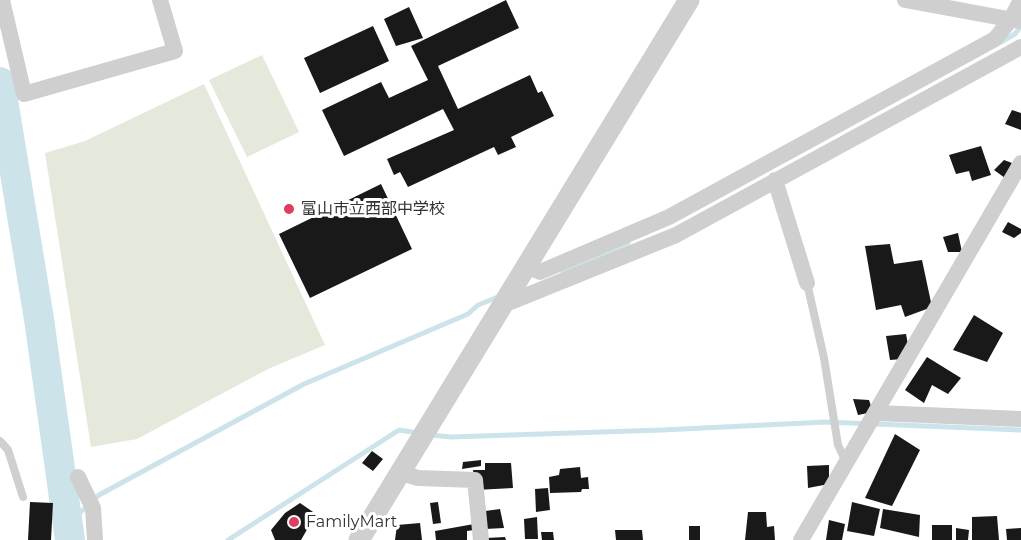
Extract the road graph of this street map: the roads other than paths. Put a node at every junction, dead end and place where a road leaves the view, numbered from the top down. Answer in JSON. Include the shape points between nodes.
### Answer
{"nodes":[{"id":1,"x":2,"y":0,"type":"edge"},
{"id":2,"x":160,"y":0,"type":"edge"},
{"id":3,"x":689,"y":0,"type":"edge"},
{"id":4,"x":905,"y":0,"type":"edge"},
{"id":5,"x":1021,"y":0,"type":"edge"},
{"id":6,"x":1017,"y":20,"type":"edge"},
{"id":7,"x":1021,"y":47,"type":"edge"},
{"id":8,"x":1021,"y":163,"type":"edge"},
{"id":9,"x":775,"y":180,"type":"junction"},
{"id":10,"x":522,"y":273,"type":"junction"},
{"id":11,"x":807,"y":283,"type":"joint"},
{"id":12,"x":504,"y":304,"type":"junction"},
{"id":13,"x":877,"y":413,"type":"junction"},
{"id":14,"x":1021,"y":419,"type":"edge"},
{"id":15,"x":0,"y":441,"type":"edge"},
{"id":16,"x":847,"y":464,"type":"junction"},
{"id":17,"x":401,"y":472,"type":"junction"},
{"id":18,"x":77,"y":478,"type":"dead end"},
{"id":19,"x":23,"y":497,"type":"dead end"},
{"id":20,"x":95,"y":540,"type":"edge"},
{"id":21,"x":359,"y":540,"type":"edge"},
{"id":22,"x":481,"y":540,"type":"edge"},
{"id":23,"x":801,"y":540,"type":"edge"}],
"edges":[{"from":1,"to":2,"type":"street","via":[[24,94],[176,51]]},
{"from":3,"to":10,"type":"street"},
{"from":4,"to":6,"type":"street"},
{"from":5,"to":6,"type":"street"},
{"from":6,"to":10,"type":"street","via":[[995,39],[669,217],[540,272]]},
{"from":7,"to":9,"type":"street"},
{"from":8,"to":13,"type":"street"},
{"from":9,"to":11,"type":"street"},
{"from":9,"to":12,"type":"street","via":[[676,235]]},
{"from":10,"to":12,"type":"street"},
{"from":11,"to":16,"type":"lane","via":[[838,445]]},
{"from":12,"to":17,"type":"street"},
{"from":13,"to":14,"type":"street"},
{"from":13,"to":16,"type":"street"},
{"from":15,"to":19,"type":"lane","via":[[8,450]]},
{"from":16,"to":23,"type":"street"},
{"from":17,"to":21,"type":"street"},
{"from":17,"to":22,"type":"street","via":[[418,478],[475,480]]},
{"from":18,"to":20,"type":"street","via":[[91,503]]}]}
